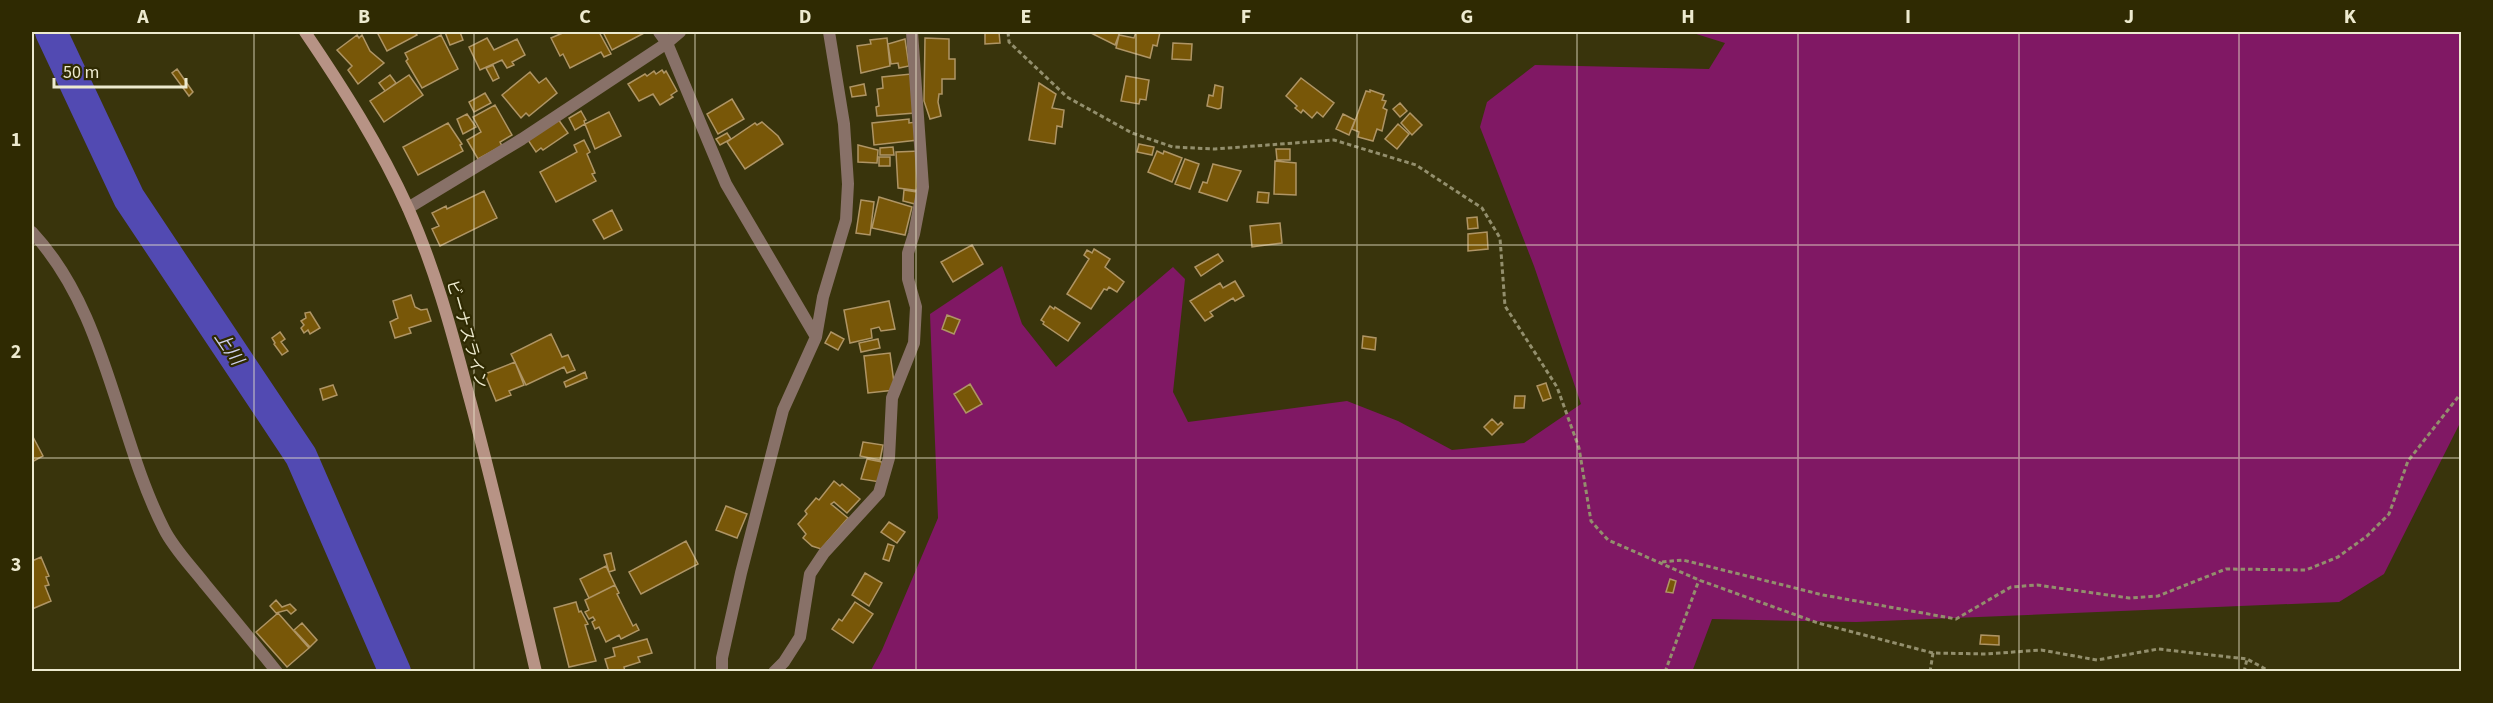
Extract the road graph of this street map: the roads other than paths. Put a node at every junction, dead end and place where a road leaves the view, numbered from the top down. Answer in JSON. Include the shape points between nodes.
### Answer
{"nodes":[{"id":1,"x":305,"y":32,"type":"edge"},
{"id":2,"x":659,"y":32,"type":"edge"},
{"id":3,"x":680,"y":32,"type":"edge"},
{"id":4,"x":829,"y":32,"type":"edge"},
{"id":5,"x":912,"y":32,"type":"edge"},
{"id":6,"x":667,"y":43,"type":"junction"},
{"id":7,"x":408,"y":208,"type":"junction"},
{"id":8,"x":32,"y":232,"type":"edge"},
{"id":9,"x":816,"y":337,"type":"junction"},
{"id":10,"x":277,"y":672,"type":"edge"},
{"id":11,"x":536,"y":672,"type":"edge"},
{"id":12,"x":722,"y":672,"type":"edge"},
{"id":13,"x":774,"y":672,"type":"edge"}],
"edges":[{"from":1,"to":7,"type":"main road","name":"ビーナスライン","via":[[372,137]]},
{"from":2,"to":6,"type":"street"},
{"from":3,"to":6,"type":"street"},
{"from":4,"to":9,"type":"street","via":[[844,124],[848,184],[846,220],[823,297]]},
{"from":5,"to":13,"type":"street","via":[[922,187],[908,253],[908,279],[916,307],[914,343],[892,398],[889,458],[879,493],[810,574],[800,637]]},
{"from":6,"to":7,"type":"street","via":[[522,139]]},
{"from":6,"to":9,"type":"street","via":[[726,184]]},
{"from":7,"to":11,"type":"main road","name":"ビーナスライン","via":[[451,328]]},
{"from":8,"to":10,"type":"street","via":[[68,280],[165,531]]},
{"from":9,"to":12,"type":"street","via":[[783,410],[741,573]]}]}
